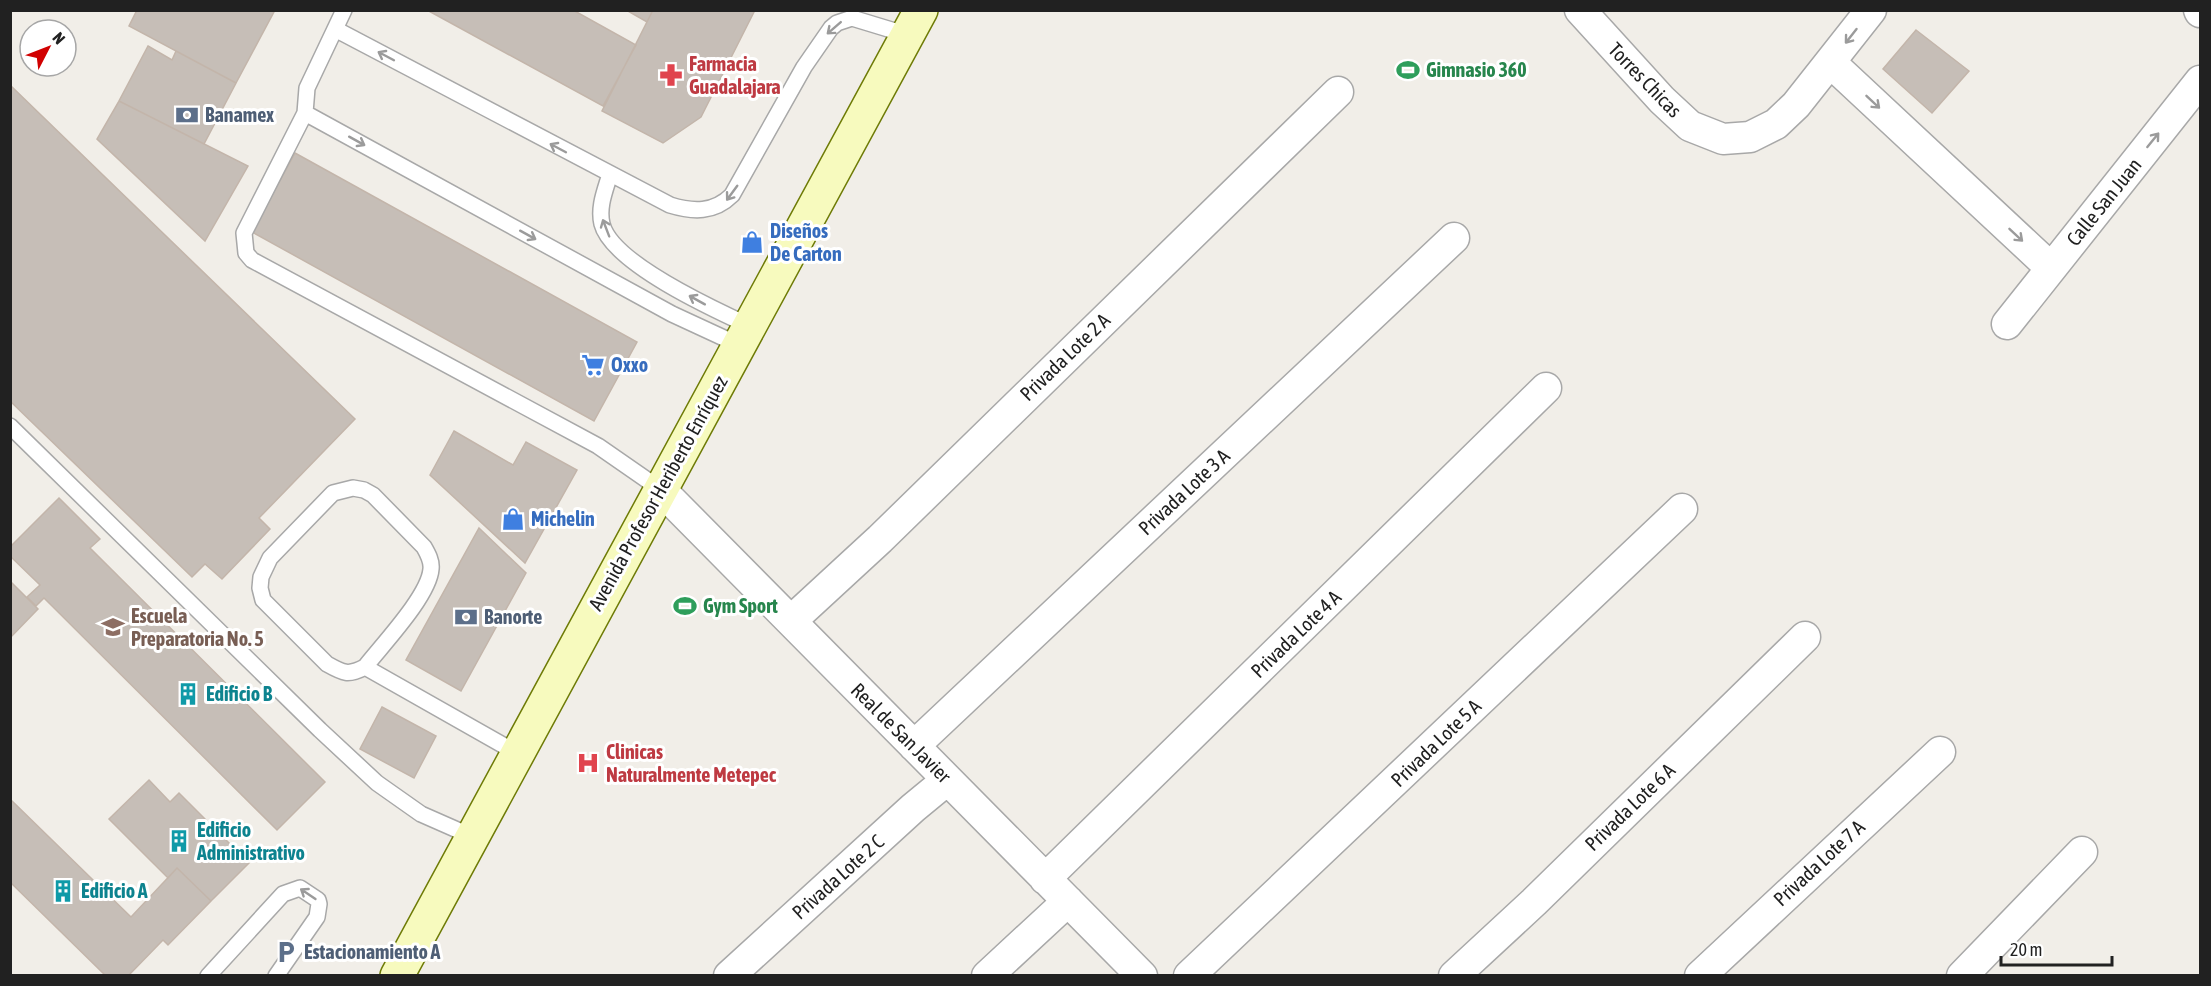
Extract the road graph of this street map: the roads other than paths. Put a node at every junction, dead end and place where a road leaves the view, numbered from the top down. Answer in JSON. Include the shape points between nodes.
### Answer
{"nodes":[{"id":1,"x":344,"y":10,"type":"edge"},
{"id":2,"x":1581,"y":10,"type":"edge"},
{"id":3,"x":1871,"y":10,"type":"edge"},
{"id":4,"x":914,"y":23,"type":"edge"},
{"id":5,"x":335,"y":29,"type":"junction"},
{"id":6,"x":1830,"y":62,"type":"junction"},
{"id":7,"x":2200,"y":81,"type":"edge"},
{"id":8,"x":1338,"y":92,"type":"dead end"},
{"id":9,"x":305,"y":113,"type":"junction"},
{"id":10,"x":609,"y":174,"type":"junction"},
{"id":11,"x":1454,"y":238,"type":"dead end"},
{"id":12,"x":2051,"y":268,"type":"junction"},
{"id":13,"x":2007,"y":324,"type":"dead end"},
{"id":14,"x":744,"y":335,"type":"junction"},
{"id":15,"x":1546,"y":388,"type":"dead end"},
{"id":16,"x":10,"y":426,"type":"edge"},
{"id":17,"x":660,"y":489,"type":"junction"},
{"id":18,"x":1682,"y":509,"type":"dead end"},
{"id":19,"x":791,"y":621,"type":"junction"},
{"id":20,"x":1805,"y":637,"type":"dead end"},
{"id":21,"x":365,"y":667,"type":"junction"},
{"id":22,"x":914,"y":746,"type":"junction"},
{"id":23,"x":1940,"y":752,"type":"dead end"},
{"id":24,"x":517,"y":753,"type":"junction"},
{"id":25,"x":947,"y":780,"type":"junction"},
{"id":26,"x":471,"y":836,"type":"junction"},
{"id":27,"x":2082,"y":852,"type":"dead end"},
{"id":28,"x":1045,"y":879,"type":"junction"},
{"id":29,"x":1068,"y":901,"type":"junction"},
{"id":30,"x":208,"y":975,"type":"edge"},
{"id":31,"x":276,"y":975,"type":"edge"},
{"id":32,"x":396,"y":975,"type":"edge"},
{"id":33,"x":729,"y":975,"type":"edge"},
{"id":34,"x":987,"y":975,"type":"edge"},
{"id":35,"x":1142,"y":975,"type":"edge"},
{"id":36,"x":1189,"y":975,"type":"edge"},
{"id":37,"x":1454,"y":975,"type":"edge"},
{"id":38,"x":1700,"y":975,"type":"edge"},
{"id":39,"x":1962,"y":975,"type":"edge"}],
"edges":[{"from":1,"to":5,"type":"lane"},
{"from":2,"to":6,"type":"street","name":"Torres Chicas","via":[[1690,126],[1723,139],[1750,137],[1776,124]]},
{"from":3,"to":6,"type":"street","name":"Torres Chicas","one_way":true},
{"from":4,"to":10,"type":"lane","one_way":true,"via":[[852,18],[831,28],[804,67],[732,195],[719,206],[699,212],[685,210]]},
{"from":4,"to":14,"type":"main road","name":"Avenida Profesor Heriberto Enríquez"},
{"from":5,"to":9,"type":"lane","via":[[307,88]]},
{"from":10,"to":5,"type":"lane","one_way":true},
{"from":6,"to":12,"type":"street","one_way":true},
{"from":12,"to":7,"type":"street","name":"Calle San Juan","one_way":true},
{"from":8,"to":19,"type":"street","name":"Privada Lote 2 A"},
{"from":9,"to":14,"type":"lane","one_way":true,"via":[[672,314]]},
{"from":9,"to":17,"type":"lane","via":[[244,233],[246,253],[252,260],[598,446]]},
{"from":14,"to":10,"type":"lane","one_way":true,"via":[[615,247],[603,225],[601,204]]},
{"from":11,"to":22,"type":"street","name":"Privada Lote 3 A"},
{"from":12,"to":13,"type":"street","name":"Calle San Juan"},
{"from":14,"to":17,"type":"main road","name":"Avenida Profesor Heriberto Enríquez"},
{"from":15,"to":28,"type":"street","name":"Privada Lote 4 A"},
{"from":16,"to":26,"type":"lane","via":[[377,783],[421,814]]},
{"from":17,"to":19,"type":"street","name":"Real de San Javier"},
{"from":17,"to":24,"type":"main road","name":"Avenida Profesor Heriberto Enríquez"},
{"from":18,"to":36,"type":"street","name":"Privada Lote 5 A"},
{"from":19,"to":22,"type":"street","name":"Real de San Javier"},
{"from":20,"to":37,"type":"street","name":"Privada Lote 6 A"},
{"from":21,"to":21,"type":"lane","via":[[352,674],[327,664],[264,600],[260,588],[270,558],[333,493],[353,488],[373,495],[424,547],[431,569],[418,600]]},
{"from":21,"to":24,"type":"lane"},
{"from":22,"to":25,"type":"street","name":"Real de San Javier"},
{"from":23,"to":38,"type":"street","name":"Privada Lote 7 A"},
{"from":24,"to":26,"type":"main road","name":"Avenida Profesor Heriberto Enríquez"},
{"from":25,"to":28,"type":"street","name":"Real de San Javier"},
{"from":25,"to":33,"type":"street","name":"Privada Lote 2 C"},
{"from":26,"to":32,"type":"main road","name":"Avenida Profesor Heriberto Enríquez"},
{"from":27,"to":39,"type":"street"},
{"from":28,"to":29,"type":"street","name":"Real de San Javier"},
{"from":29,"to":34,"type":"street"},
{"from":29,"to":35,"type":"street","name":"Real de San Javier"},
{"from":31,"to":30,"type":"lane","one_way":true,"via":[[319,911],[318,900],[300,888],[283,894]]}]}
